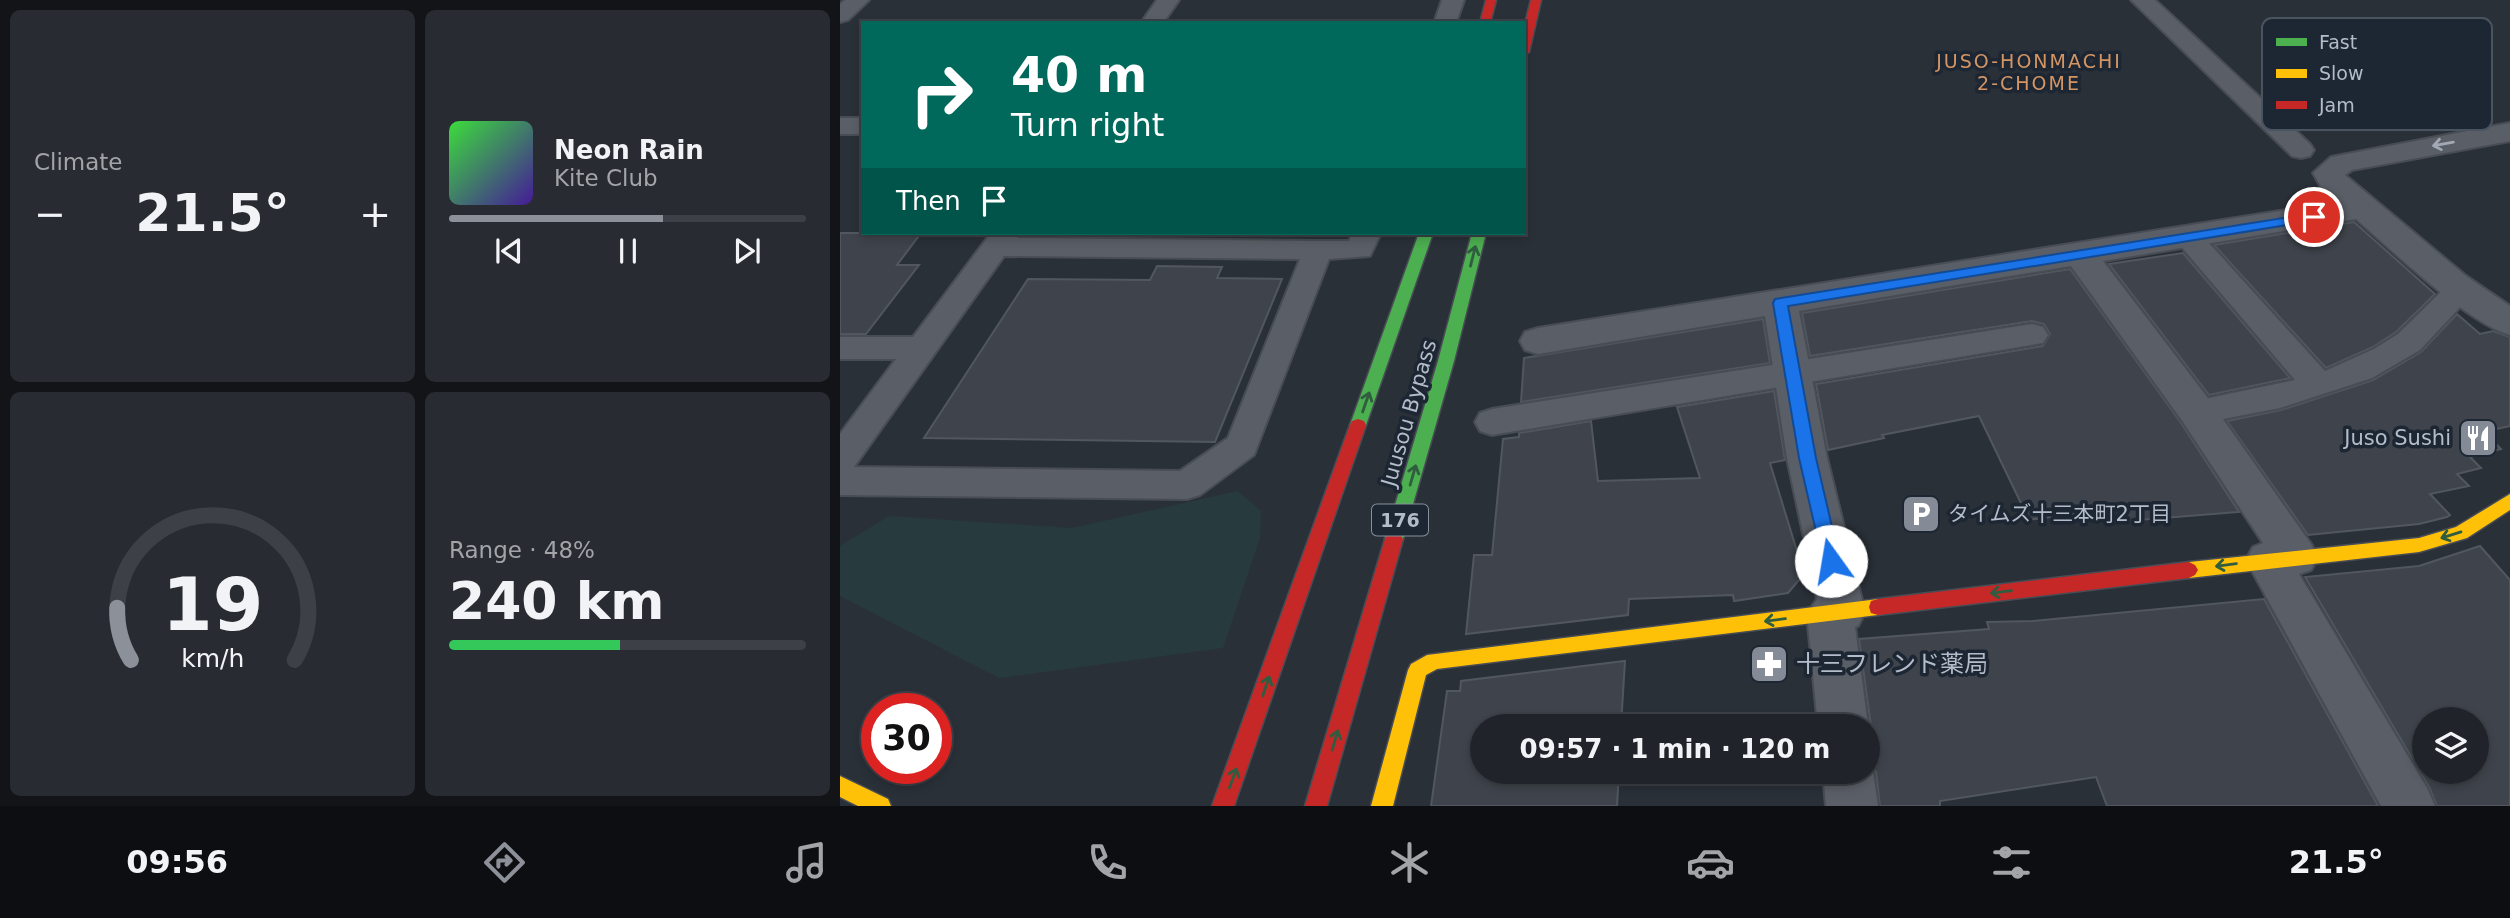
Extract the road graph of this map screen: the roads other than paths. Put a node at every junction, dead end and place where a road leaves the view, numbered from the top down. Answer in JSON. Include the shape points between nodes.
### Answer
{"nodes":[{"id":1,"x":858,"y":0,"type":"edge"},
{"id":2,"x":1168,"y":0,"type":"edge"},
{"id":3,"x":1453,"y":0,"type":"edge"},
{"id":4,"x":1491,"y":0,"type":"edge"},
{"id":5,"x":1536,"y":0,"type":"edge"},
{"id":6,"x":2143,"y":0,"type":"edge"},
{"id":7,"x":840,"y":15,"type":"edge"},
{"id":8,"x":1153,"y":21,"type":"edge"},
{"id":9,"x":1446,"y":21,"type":"edge"},
{"id":10,"x":1486,"y":21,"type":"edge"},
{"id":11,"x":1526,"y":43,"type":"edge"},
{"id":12,"x":2262,"y":113,"type":"edge"},
{"id":13,"x":840,"y":126,"type":"edge"},
{"id":14,"x":861,"y":126,"type":"edge"},
{"id":15,"x":2280,"y":130,"type":"edge"},
{"id":16,"x":2509,"y":133,"type":"edge"},
{"id":17,"x":2301,"y":150,"type":"dead end"},
{"id":18,"x":2363,"y":208,"type":"junction"},
{"id":19,"x":1366,"y":235,"type":"edge"},
{"id":20,"x":1425,"y":235,"type":"edge"},
{"id":21,"x":1478,"y":235,"type":"edge"},
{"id":22,"x":2189,"y":238,"type":"junction"},
{"id":23,"x":1001,"y":240,"type":"edge"},
{"id":24,"x":1318,"y":250,"type":"junction"},
{"id":25,"x":2081,"y":255,"type":"junction"},
{"id":26,"x":2462,"y":289,"type":"junction"},
{"id":27,"x":1780,"y":303,"type":"junction"},
{"id":28,"x":2510,"y":323,"type":"edge"},
{"id":29,"x":2032,"y":335,"type":"dead end"},
{"id":30,"x":1538,"y":341,"type":"dead end"},
{"id":31,"x":840,"y":348,"type":"edge"},
{"id":32,"x":921,"y":348,"type":"junction"},
{"id":33,"x":1794,"y":375,"type":"junction"},
{"id":34,"x":2318,"y":385,"type":"junction"},
{"id":35,"x":2197,"y":412,"type":"junction"},
{"id":36,"x":1492,"y":422,"type":"dead end"},
{"id":37,"x":840,"y":460,"type":"edge"},
{"id":38,"x":840,"y":481,"type":"edge"},
{"id":39,"x":2510,"y":501,"type":"edge"},
{"id":40,"x":2282,"y":558,"type":"junction"},
{"id":41,"x":1836,"y":613,"type":"junction"},
{"id":42,"x":1842,"y":714,"type":"edge"},
{"id":43,"x":1849,"y":784,"type":"edge"},
{"id":44,"x":840,"y":786,"type":"edge"},
{"id":45,"x":880,"y":806,"type":"edge"},
{"id":46,"x":1223,"y":806,"type":"edge"},
{"id":47,"x":1316,"y":806,"type":"edge"},
{"id":48,"x":1382,"y":806,"type":"edge"},
{"id":49,"x":1852,"y":806,"type":"edge"},
{"id":50,"x":2409,"y":806,"type":"edge"}],
"edges":[{"from":1,"to":7,"type":"lane"},
{"from":2,"to":8,"type":"lane"},
{"from":3,"to":9,"type":"lane"},
{"from":4,"to":10,"type":"main road"},
{"from":5,"to":11,"type":"main road"},
{"from":6,"to":12,"type":"lane"},
{"from":13,"to":14,"type":"lane"},
{"from":15,"to":17,"type":"lane"},
{"from":16,"to":18,"type":"street","one_way":true,"via":[[2342,163],[2328,173],[2335,185]]},
{"from":18,"to":22,"type":"street"},
{"from":18,"to":26,"type":"street"},
{"from":19,"to":24,"type":"lane","via":[[1360,250]]},
{"from":46,"to":20,"type":"main road","one_way":true},
{"from":47,"to":21,"type":"main road","name":"Juusou Bypass","number":"176","one_way":true,"via":[[1443,374]]},
{"from":22,"to":25,"type":"street"},
{"from":22,"to":34,"type":"lane"},
{"from":23,"to":24,"type":"lane"},
{"from":23,"to":32,"type":"lane"},
{"from":24,"to":38,"type":"lane","via":[[1242,446],[1187,485]]},
{"from":25,"to":27,"type":"street"},
{"from":25,"to":35,"type":"street"},
{"from":26,"to":28,"type":"street"},
{"from":26,"to":34,"type":"lane","via":[[2410,341],[2370,365]]},
{"from":27,"to":30,"type":"street"},
{"from":27,"to":33,"type":"street"},
{"from":29,"to":33,"type":"lane"},
{"from":31,"to":32,"type":"lane"},
{"from":32,"to":37,"type":"lane"},
{"from":33,"to":36,"type":"lane"},
{"from":33,"to":41,"type":"street"},
{"from":34,"to":35,"type":"lane","via":[[2278,398]]},
{"from":35,"to":40,"type":"street"},
{"from":39,"to":40,"type":"main road","one_way":true,"via":[[2461,533],[2419,545]]},
{"from":40,"to":41,"type":"main road","one_way":true},
{"from":40,"to":50,"type":"street"},
{"from":41,"to":42,"type":"street"},
{"from":41,"to":48,"type":"main road","one_way":true,"via":[[1434,661],[1418,670]]},
{"from":43,"to":49,"type":"street"},
{"from":44,"to":45,"type":"main road"}]}
